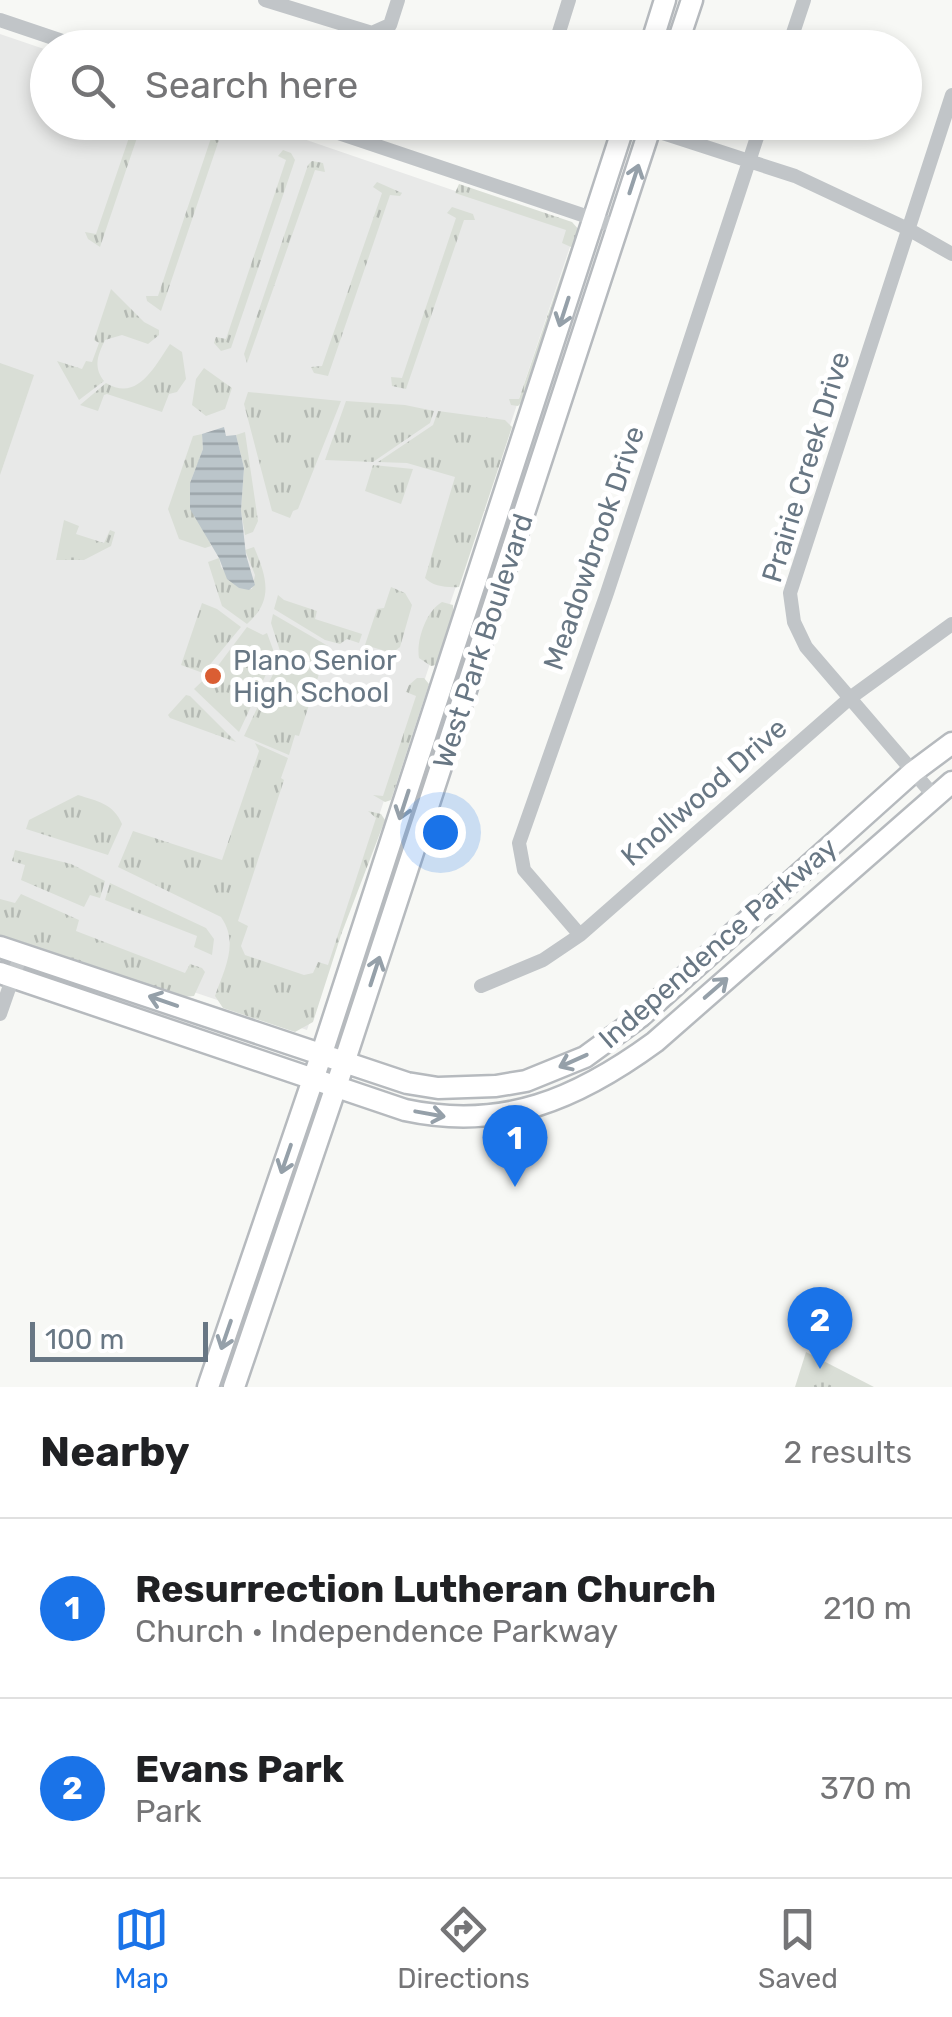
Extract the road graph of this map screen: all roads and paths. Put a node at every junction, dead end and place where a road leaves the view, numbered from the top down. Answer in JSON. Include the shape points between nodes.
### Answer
{"nodes":[{"id":1,"x":265,"y":0,"type":"edge"},
{"id":2,"x":398,"y":0,"type":"edge"},
{"id":3,"x":569,"y":0,"type":"edge"},
{"id":4,"x":665,"y":0,"type":"edge"},
{"id":5,"x":692,"y":0,"type":"edge"},
{"id":6,"x":804,"y":0,"type":"edge"},
{"id":7,"x":0,"y":20,"type":"edge"},
{"id":8,"x":30,"y":30,"type":"edge"},
{"id":9,"x":361,"y":30,"type":"edge"},
{"id":10,"x":383,"y":30,"type":"edge"},
{"id":11,"x":560,"y":30,"type":"edge"},
{"id":12,"x":656,"y":30,"type":"edge"},
{"id":13,"x":682,"y":30,"type":"edge"},
{"id":14,"x":794,"y":30,"type":"edge"},
{"id":15,"x":952,"y":94,"type":"edge"},
{"id":16,"x":359,"y":140,"type":"edge"},
{"id":17,"x":621,"y":140,"type":"edge"},
{"id":18,"x":646,"y":140,"type":"edge"},
{"id":19,"x":692,"y":140,"type":"edge"},
{"id":20,"x":756,"y":140,"type":"edge"},
{"id":21,"x":750,"y":160,"type":"junction"},
{"id":22,"x":594,"y":220,"type":"junction"},
{"id":23,"x":618,"y":228,"type":"junction"},
{"id":24,"x":908,"y":229,"type":"junction"},
{"id":25,"x":952,"y":254,"type":"edge"},
{"id":26,"x":952,"y":624,"type":"edge"},
{"id":27,"x":850,"y":698,"type":"junction"},
{"id":28,"x":952,"y":743,"type":"edge"},
{"id":29,"x":913,"y":772,"type":"junction"},
{"id":30,"x":952,"y":782,"type":"edge"},
{"id":31,"x":934,"y":796,"type":"junction"},
{"id":32,"x":580,"y":934,"type":"junction"},
{"id":33,"x":0,"y":947,"type":"edge"},
{"id":34,"x":21,"y":954,"type":"junction"},
{"id":35,"x":6,"y":976,"type":"edge"},
{"id":36,"x":481,"y":986,"type":"dead end"},
{"id":37,"x":0,"y":1014,"type":"edge"},
{"id":38,"x":200,"y":1014,"type":"junction"},
{"id":39,"x":192,"y":1038,"type":"junction"},
{"id":40,"x":321,"y":1056,"type":"junction"},
{"id":41,"x":344,"y":1063,"type":"junction"},
{"id":42,"x":313,"y":1080,"type":"junction"},
{"id":43,"x":336,"y":1088,"type":"junction"},
{"id":44,"x":208,"y":1387,"type":"edge"},
{"id":45,"x":234,"y":1387,"type":"edge"}],
"edges":[{"from":1,"to":9,"type":"street"},
{"from":2,"to":10,"type":"street"},
{"from":3,"to":11,"type":"street"},
{"from":4,"to":12,"type":"main road"},
{"from":5,"to":13,"type":"main road"},
{"from":6,"to":14,"type":"street"},
{"from":7,"to":8,"type":"street"},
{"from":15,"to":24,"type":"street","name":"Prairie Creek Drive"},
{"from":16,"to":22,"type":"street"},
{"from":17,"to":22,"type":"main road","name":"West Park Boulevard"},
{"from":23,"to":18,"type":"main road","name":"West Park Boulevard","one_way":true},
{"from":19,"to":21,"type":"street"},
{"from":20,"to":21,"type":"street","name":"Meadowbrook Drive"},
{"from":21,"to":24,"type":"street"},
{"from":21,"to":32,"type":"street","name":"Meadowbrook Drive","via":[[519,843],[524,870]]},
{"from":22,"to":23,"type":"street"},
{"from":22,"to":40,"type":"main road","name":"West Park Boulevard","one_way":true},
{"from":41,"to":23,"type":"main road","name":"West Park Boulevard","one_way":true},
{"from":24,"to":25,"type":"street"},
{"from":24,"to":27,"type":"street","name":"Prairie Creek Drive","via":[[790,593],[802,640]]},
{"from":26,"to":27,"type":"street","name":"Knollwood Drive"},
{"from":27,"to":29,"type":"street","name":"Prairie Creek Drive"},
{"from":27,"to":32,"type":"street","name":"Knollwood Drive"},
{"from":28,"to":29,"type":"main road","name":"Independence Parkway"},
{"from":29,"to":31,"type":"street","name":"Prairie Creek Drive"},
{"from":29,"to":41,"type":"main road","name":"Independence Parkway","one_way":true,"via":[[640,1018],[584,1058],[526,1081],[467,1088],[408,1083]]},
{"from":30,"to":31,"type":"main road","name":"Independence Parkway"},
{"from":43,"to":31,"type":"main road","name":"Independence Parkway","one_way":true,"via":[[405,1110],[464,1118],[530,1108],[610,1075]]},
{"from":32,"to":36,"type":"street","name":"Knollwood Drive","via":[[544,960]]},
{"from":33,"to":34,"type":"main road","name":"Independence Parkway"},
{"from":34,"to":35,"type":"street"},
{"from":38,"to":34,"type":"main road","name":"Independence Parkway","one_way":true},
{"from":35,"to":37,"type":"street"},
{"from":35,"to":39,"type":"main road","name":"Independence Parkway"},
{"from":38,"to":39,"type":"main road"},
{"from":38,"to":40,"type":"main road","name":"Independence Parkway"},
{"from":39,"to":42,"type":"main road","name":"Independence Parkway"},
{"from":40,"to":41,"type":"main road","name":"Independence Parkway"},
{"from":40,"to":42,"type":"main road","name":"West Park Boulevard"},
{"from":41,"to":43,"type":"main road","name":"West Park Boulevard"},
{"from":42,"to":43,"type":"main road","name":"Independence Parkway"},
{"from":42,"to":44,"type":"main road","name":"West Park Boulevard","one_way":true},
{"from":43,"to":45,"type":"main road","name":"West Park Boulevard"}]}
